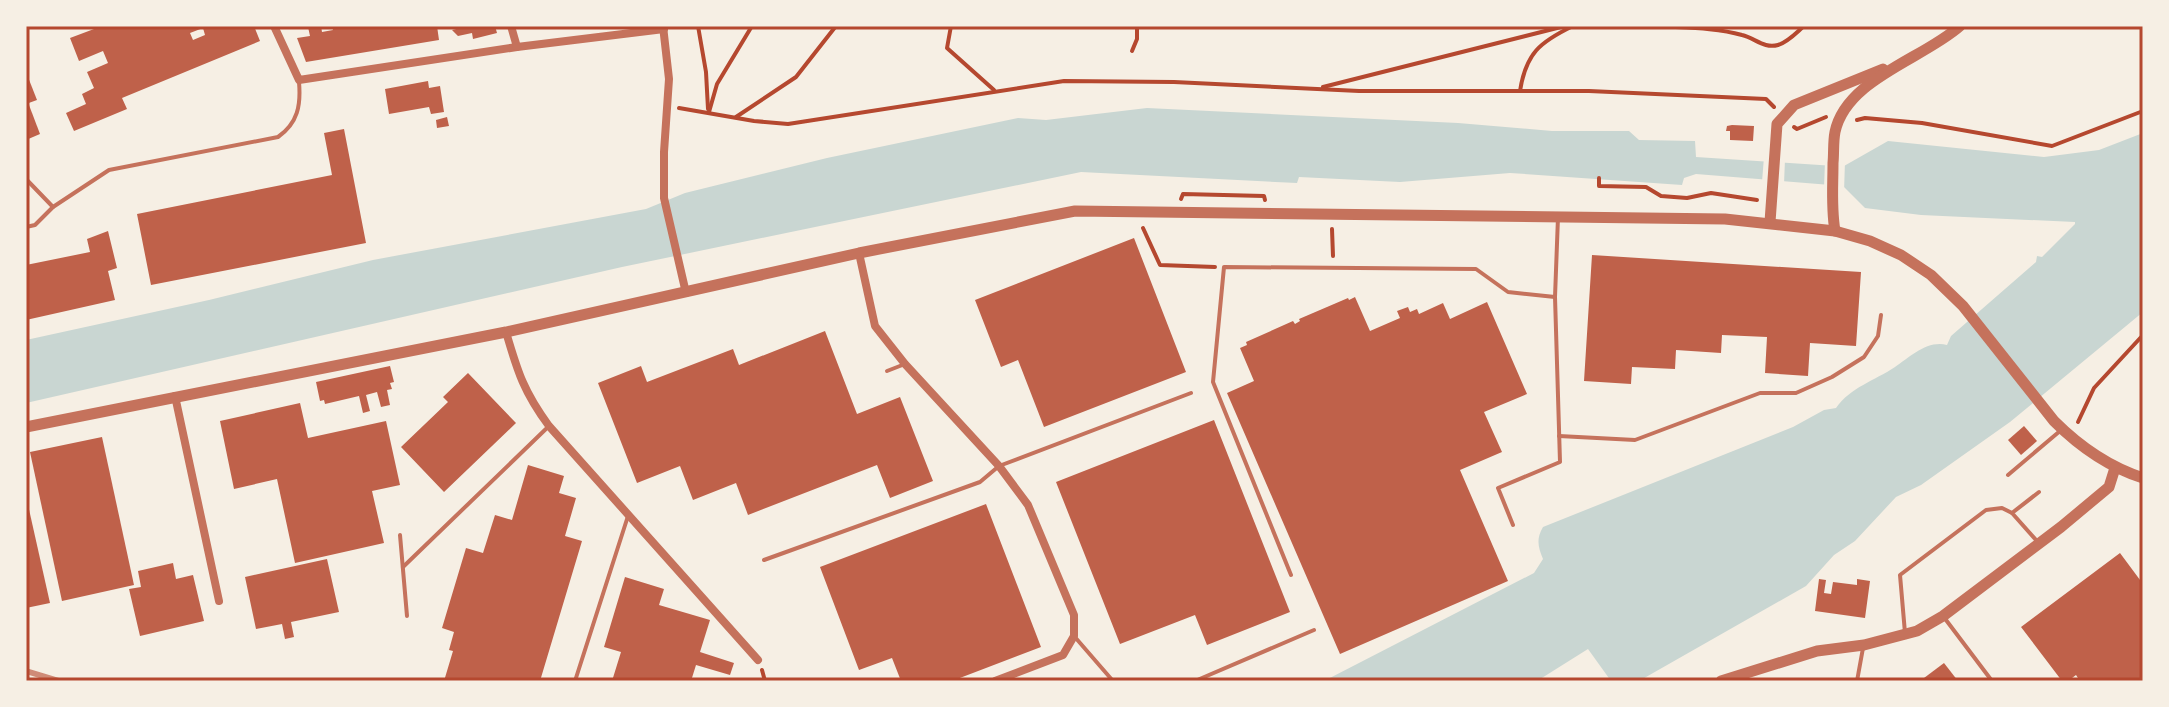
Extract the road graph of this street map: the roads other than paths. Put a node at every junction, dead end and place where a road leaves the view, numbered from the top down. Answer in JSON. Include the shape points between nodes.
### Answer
{"nodes":[{"id":1,"x":274,"y":26,"type":"edge"},
{"id":2,"x":511,"y":26,"type":"edge"},
{"id":3,"x":1960,"y":26,"type":"edge"},
{"id":4,"x":663,"y":27,"type":"edge"},
{"id":5,"x":517,"y":47,"type":"junction"},
{"id":6,"x":1909,"y":60,"type":"junction"},
{"id":7,"x":299,"y":80,"type":"junction"},
{"id":8,"x":26,"y":179,"type":"edge"},
{"id":9,"x":53,"y":207,"type":"junction"},
{"id":10,"x":1559,"y":215,"type":"junction"},
{"id":11,"x":1770,"y":222,"type":"junction"},
{"id":12,"x":26,"y":227,"type":"edge"},
{"id":13,"x":1835,"y":231,"type":"junction"},
{"id":14,"x":859,"y":253,"type":"junction"},
{"id":15,"x":686,"y":293,"type":"junction"},
{"id":16,"x":1555,"y":297,"type":"junction"},
{"id":17,"x":1881,"y":315,"type":"dead end"},
{"id":18,"x":506,"y":332,"type":"junction"},
{"id":19,"x":905,"y":364,"type":"junction"},
{"id":20,"x":887,"y":371,"type":"dead end"},
{"id":21,"x":2143,"y":388,"type":"edge"},
{"id":22,"x":1191,"y":393,"type":"dead end"},
{"id":23,"x":175,"y":396,"type":"junction"},
{"id":24,"x":2143,"y":399,"type":"edge"},
{"id":25,"x":549,"y":426,"type":"junction"},
{"id":26,"x":26,"y":427,"type":"edge"},
{"id":27,"x":2066,"y":433,"type":"junction"},
{"id":28,"x":1559,"y":436,"type":"junction"},
{"id":29,"x":999,"y":466,"type":"junction"},
{"id":30,"x":2115,"y":468,"type":"junction"},
{"id":31,"x":2008,"y":475,"type":"dead end"},
{"id":32,"x":2142,"y":479,"type":"edge"},
{"id":33,"x":2039,"y":492,"type":"dead end"},
{"id":34,"x":2012,"y":513,"type":"junction"},
{"id":35,"x":628,"y":515,"type":"junction"},
{"id":36,"x":1513,"y":525,"type":"dead end"},
{"id":37,"x":400,"y":535,"type":"dead end"},
{"id":38,"x":2039,"y":543,"type":"junction"},
{"id":39,"x":764,"y":560,"type":"dead end"},
{"id":40,"x":403,"y":567,"type":"junction"},
{"id":41,"x":1291,"y":575,"type":"dead end"},
{"id":42,"x":219,"y":601,"type":"dead end"},
{"id":43,"x":407,"y":616,"type":"dead end"},
{"id":44,"x":1943,"y":616,"type":"junction"},
{"id":45,"x":1314,"y":630,"type":"dead end"},
{"id":46,"x":1905,"y":635,"type":"junction"},
{"id":47,"x":1074,"y":636,"type":"junction"},
{"id":48,"x":1864,"y":645,"type":"junction"},
{"id":49,"x":758,"y":660,"type":"dead end"},
{"id":50,"x":575,"y":681,"type":"edge"},
{"id":51,"x":995,"y":681,"type":"edge"},
{"id":52,"x":1113,"y":681,"type":"edge"},
{"id":53,"x":1195,"y":681,"type":"edge"},
{"id":54,"x":1721,"y":681,"type":"edge"},
{"id":55,"x":1857,"y":681,"type":"edge"},
{"id":56,"x":1992,"y":681,"type":"edge"}],
"edges":[{"from":1,"to":7,"type":"street"},
{"from":2,"to":5,"type":"street"},
{"from":3,"to":6,"type":"street"},
{"from":4,"to":5,"type":"street"},
{"from":4,"to":15,"type":"street","via":[[669,79],[664,198]]},
{"from":5,"to":7,"type":"street"},
{"from":6,"to":11,"type":"street","via":[[1823,91],[1783,116],[1777,124]]},
{"from":6,"to":13,"type":"street","via":[[1850,100],[1835,130]]},
{"from":7,"to":9,"type":"lane","via":[[296,117],[278,137],[109,170]]},
{"from":8,"to":9,"type":"lane"},
{"from":9,"to":12,"type":"lane"},
{"from":10,"to":11,"type":"street"},
{"from":10,"to":14,"type":"street","via":[[1075,211]]},
{"from":10,"to":16,"type":"lane"},
{"from":11,"to":13,"type":"street"},
{"from":13,"to":27,"type":"street","via":[[1901,255],[1931,275],[1963,306]]},
{"from":14,"to":15,"type":"street"},
{"from":14,"to":19,"type":"street","via":[[875,326]]},
{"from":15,"to":18,"type":"street"},
{"from":16,"to":28,"type":"lane"},
{"from":16,"to":41,"type":"lane","via":[[1508,292],[1476,269],[1224,267],[1213,382]]},
{"from":17,"to":28,"type":"lane","via":[[1878,336],[1864,357],[1796,393],[1760,393],[1635,440]]},
{"from":18,"to":23,"type":"street"},
{"from":18,"to":25,"type":"street","via":[[525,390]]},
{"from":19,"to":20,"type":"lane"},
{"from":19,"to":29,"type":"street"},
{"from":21,"to":24,"type":"lane"},
{"from":22,"to":29,"type":"lane"},
{"from":23,"to":26,"type":"street"},
{"from":23,"to":42,"type":"street"},
{"from":25,"to":35,"type":"street"},
{"from":25,"to":40,"type":"lane"},
{"from":27,"to":30,"type":"street"},
{"from":27,"to":31,"type":"lane"},
{"from":28,"to":36,"type":"lane","via":[[1560,462],[1498,488]]},
{"from":29,"to":39,"type":"lane","via":[[980,482]]},
{"from":29,"to":47,"type":"street","via":[[1028,505],[1074,615]]},
{"from":30,"to":32,"type":"street"},
{"from":30,"to":38,"type":"street","via":[[2109,487]]},
{"from":33,"to":34,"type":"lane"},
{"from":34,"to":38,"type":"lane"},
{"from":34,"to":46,"type":"lane","via":[[1986,510],[1900,575]]},
{"from":35,"to":49,"type":"street"},
{"from":35,"to":50,"type":"lane"},
{"from":37,"to":40,"type":"lane"},
{"from":38,"to":44,"type":"street"},
{"from":40,"to":43,"type":"lane"},
{"from":44,"to":46,"type":"street"},
{"from":44,"to":56,"type":"lane"},
{"from":45,"to":53,"type":"lane"},
{"from":46,"to":48,"type":"street"},
{"from":47,"to":51,"type":"street","via":[[1063,655]]},
{"from":47,"to":52,"type":"lane"},
{"from":48,"to":54,"type":"street","via":[[1817,651]]},
{"from":48,"to":55,"type":"lane"}]}
